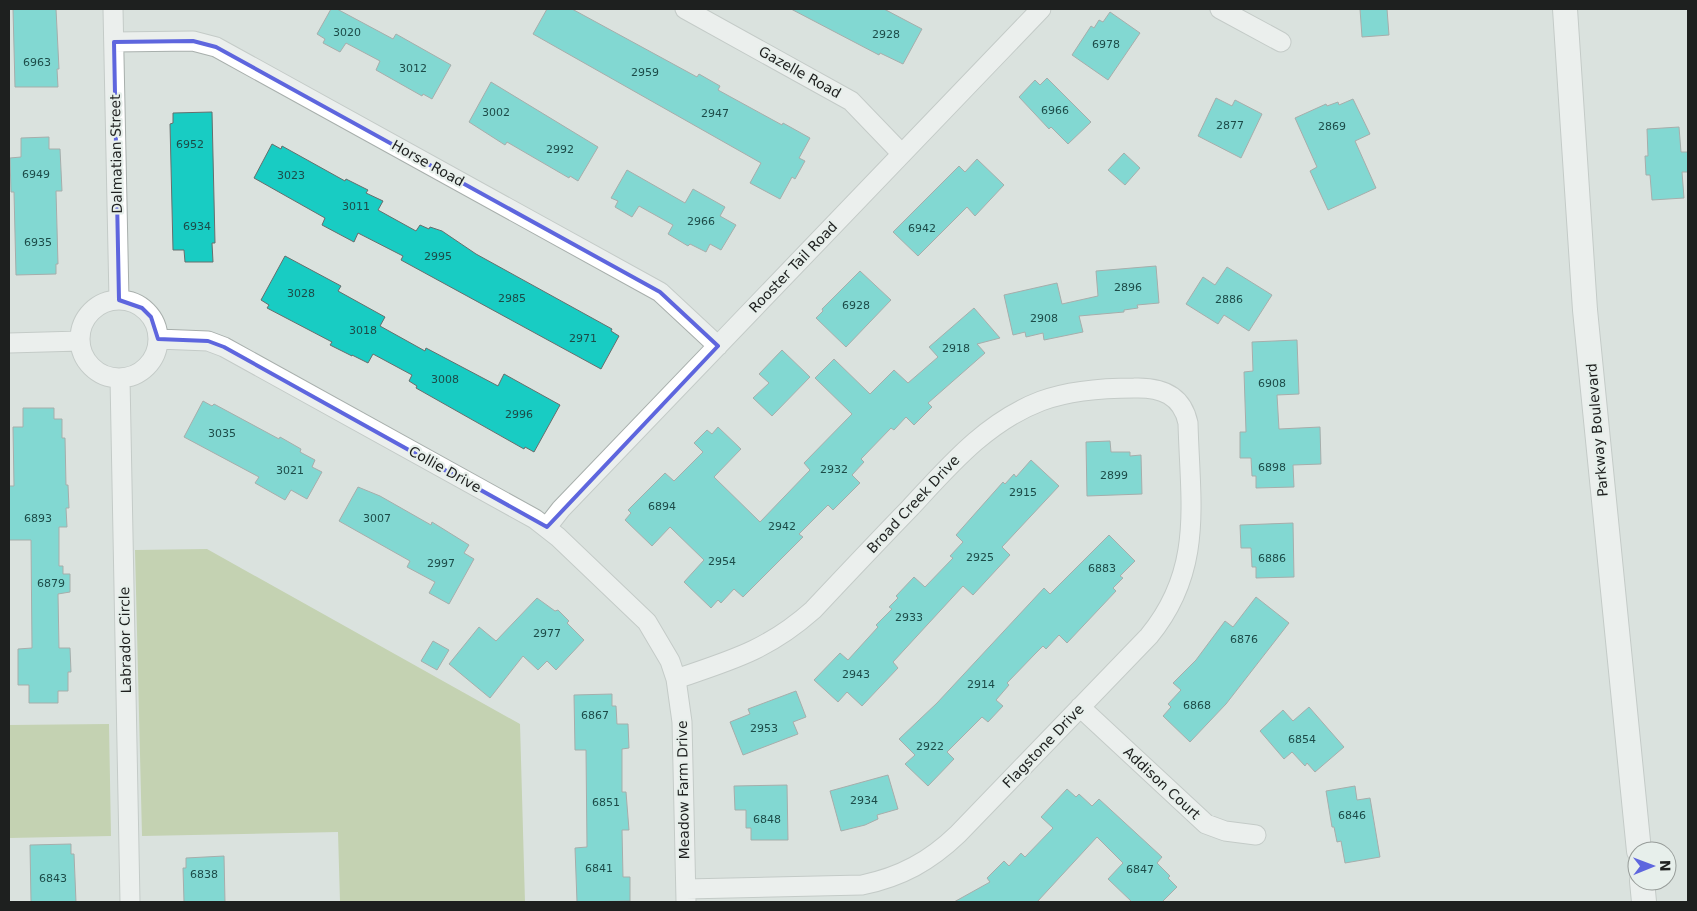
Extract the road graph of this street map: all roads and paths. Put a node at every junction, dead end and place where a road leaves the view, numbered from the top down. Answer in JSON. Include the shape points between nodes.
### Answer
{"nodes":[{"id":1,"x":113,"y":9,"type":"edge"},
{"id":2,"x":685,"y":9,"type":"edge"},
{"id":3,"x":1041,"y":9,"type":"edge"},
{"id":4,"x":1220,"y":9,"type":"edge"},
{"id":5,"x":1565,"y":9,"type":"edge"},
{"id":6,"x":114,"y":42,"type":"junction"},
{"id":7,"x":1281,"y":42,"type":"dead end"},
{"id":8,"x":902,"y":154,"type":"junction"},
{"id":9,"x":119,"y":300,"type":"junction"},
{"id":10,"x":158,"y":339,"type":"junction"},
{"id":11,"x":80,"y":341,"type":"junction"},
{"id":12,"x":9,"y":343,"type":"edge"},
{"id":13,"x":718,"y":346,"type":"junction"},
{"id":14,"x":120,"y":378,"type":"junction"},
{"id":15,"x":1172,"y":395,"type":"joint"},
{"id":16,"x":547,"y":527,"type":"junction"},
{"id":17,"x":676,"y":679,"type":"junction"},
{"id":18,"x":1080,"y":707,"type":"junction"},
{"id":19,"x":1256,"y":835,"type":"dead end"},
{"id":20,"x":1638,"y":841,"type":"edge"},
{"id":21,"x":686,"y":896,"type":"edge"},
{"id":22,"x":130,"y":902,"type":"edge"}],
"edges":[{"from":1,"to":6,"type":"street","name":"Dalmatian Street"},
{"from":2,"to":8,"type":"street","name":"Gazelle Road","via":[[851,101]]},
{"from":3,"to":8,"type":"street","name":"Rooster Tail Road"},
{"from":4,"to":7,"type":"street"},
{"from":5,"to":20,"type":"street","name":"Parkway Boulevard","via":[[1585,310]]},
{"from":6,"to":9,"type":"street","name":"Dalmatian Street"},
{"from":6,"to":13,"type":"street","name":"Horse Road","via":[[193,41],[216,47],[660,292]]},
{"from":8,"to":13,"type":"street","name":"Rooster Tail Road"},
{"from":9,"to":10,"type":"street","via":[[132,302],[151,316]]},
{"from":9,"to":11,"type":"street","via":[[96,307],[87,316]]},
{"from":10,"to":14,"type":"street","via":[[156,351],[142,370]]},
{"from":10,"to":16,"type":"street","name":"Collie Drive","via":[[208,340],[224,347]]},
{"from":11,"to":12,"type":"street"},
{"from":11,"to":14,"type":"street","via":[[87,362],[97,371]]},
{"from":13,"to":16,"type":"street","name":"Rooster Tail Road"},
{"from":14,"to":22,"type":"street","name":"Labrador Circle"},
{"from":15,"to":17,"type":"street","name":"Broad Creek Drive","via":[[1153,388],[1091,390],[1041,401],[1004,419],[977,438],[795,626],[754,652]]},
{"from":15,"to":18,"type":"street","name":"Flagstone Drive","via":[[1182,405],[1188,423],[1190,541],[1182,582],[1163,620]]},
{"from":16,"to":17,"type":"street","name":"Collie Drive","via":[[647,622],[663,646]]},
{"from":17,"to":21,"type":"street","name":"Meadow Farm Drive","via":[[682,722]]},
{"from":18,"to":19,"type":"street","name":"Addison Court","via":[[1206,824],[1225,832]]},
{"from":18,"to":21,"type":"street","name":"Flagstone Drive","via":[[947,844],[905,872],[862,885]]}]}
